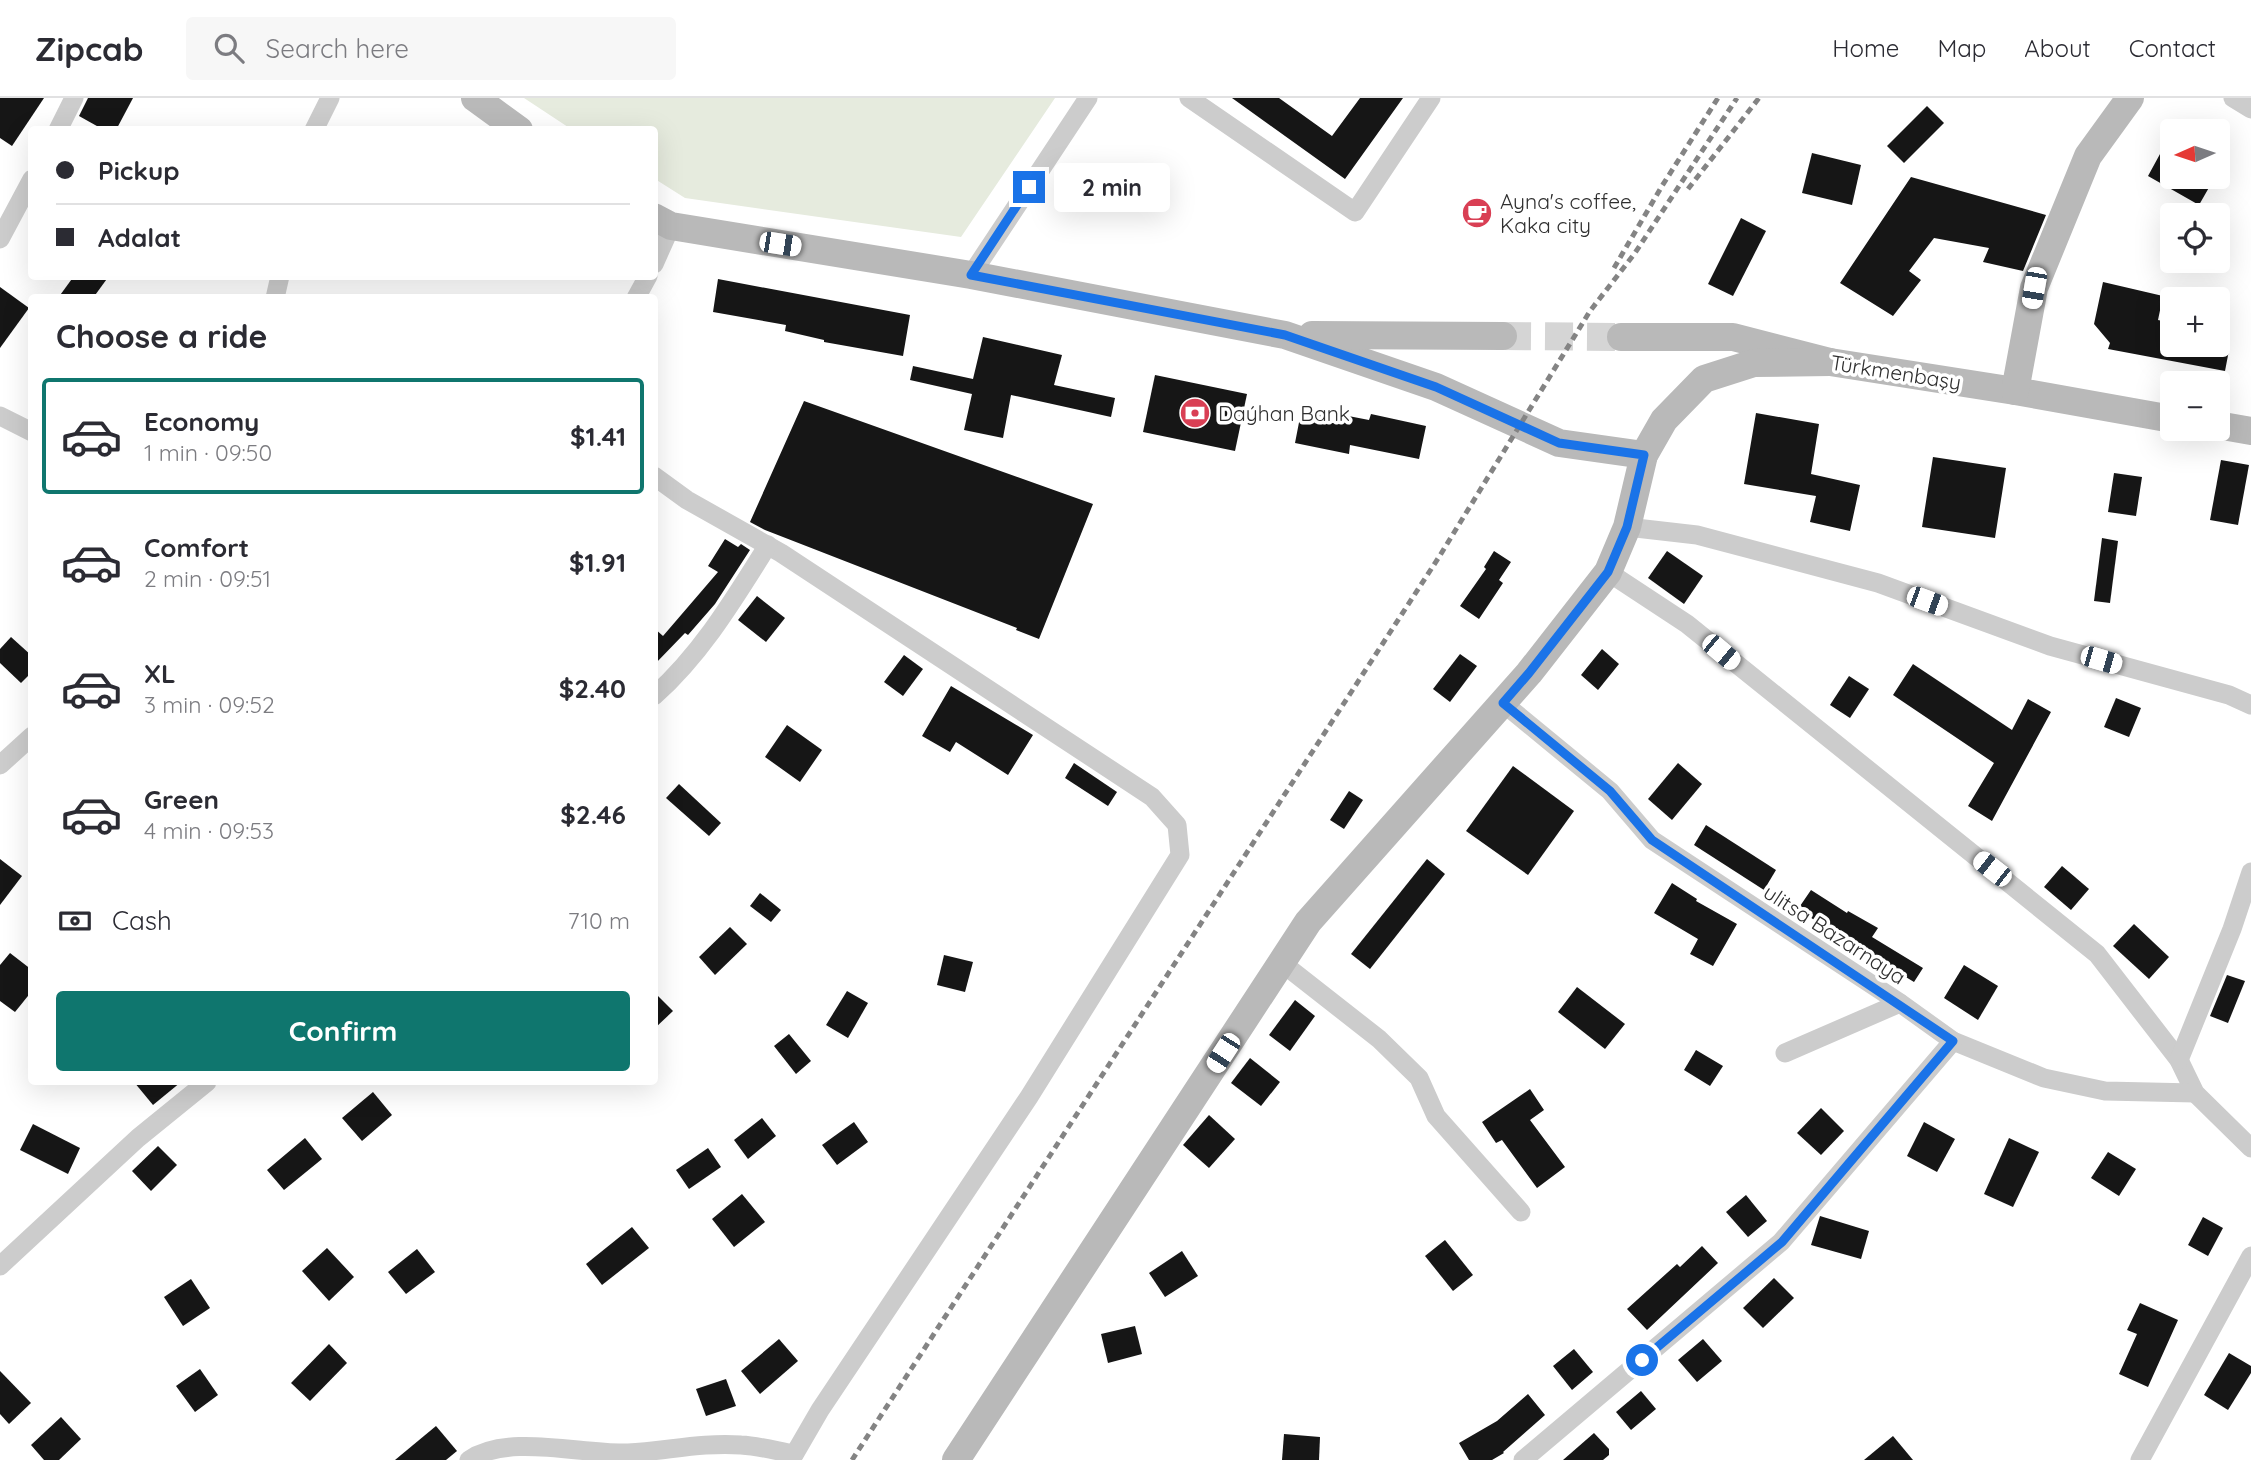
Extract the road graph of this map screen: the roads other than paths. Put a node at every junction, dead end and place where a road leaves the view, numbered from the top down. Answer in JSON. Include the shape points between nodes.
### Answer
{"nodes":[{"id":1,"x":74,"y":98,"type":"edge"},
{"id":2,"x":330,"y":98,"type":"edge"},
{"id":3,"x":475,"y":98,"type":"edge"},
{"id":4,"x":1088,"y":98,"type":"edge"},
{"id":5,"x":1189,"y":98,"type":"edge"},
{"id":6,"x":1431,"y":98,"type":"edge"},
{"id":7,"x":2130,"y":98,"type":"edge"},
{"id":8,"x":2232,"y":98,"type":"edge"},
{"id":9,"x":2251,"y":108,"type":"edge"},
{"id":10,"x":60,"y":126,"type":"edge"},
{"id":11,"x":316,"y":126,"type":"edge"},
{"id":12,"x":514,"y":126,"type":"edge"},
{"id":13,"x":28,"y":186,"type":"edge"},
{"id":14,"x":663,"y":222,"type":"edge"},
{"id":15,"x":0,"y":239,"type":"edge"},
{"id":16,"x":658,"y":245,"type":"edge"},
{"id":17,"x":971,"y":275,"type":"junction"},
{"id":18,"x":1285,"y":335,"type":"junction"},
{"id":19,"x":1503,"y":336,"type":"tunnel mouth"},
{"id":20,"x":1621,"y":337,"type":"tunnel mouth"},
{"id":21,"x":1830,"y":362,"type":"junction"},
{"id":22,"x":2015,"y":391,"type":"junction"},
{"id":23,"x":0,"y":416,"type":"edge"},
{"id":24,"x":2160,"y":417,"type":"edge"},
{"id":25,"x":2230,"y":427,"type":"edge"},
{"id":26,"x":28,"y":430,"type":"edge"},
{"id":27,"x":2251,"y":431,"type":"edge"},
{"id":28,"x":1644,"y":455,"type":"junction"},
{"id":29,"x":658,"y":479,"type":"edge"},
{"id":30,"x":1627,"y":527,"type":"junction"},
{"id":31,"x":768,"y":545,"type":"junction"},
{"id":32,"x":1608,"y":572,"type":"junction"},
{"id":33,"x":658,"y":693,"type":"edge"},
{"id":34,"x":1503,"y":703,"type":"junction"},
{"id":35,"x":2251,"y":705,"type":"edge"},
{"id":36,"x":28,"y":740,"type":"edge"},
{"id":37,"x":0,"y":765,"type":"edge"},
{"id":38,"x":2251,"y":872,"type":"edge"},
{"id":39,"x":1282,"y":963,"type":"junction"},
{"id":40,"x":1900,"y":1003,"type":"junction"},
{"id":41,"x":1953,"y":1041,"type":"junction"},
{"id":42,"x":1785,"y":1053,"type":"dead end"},
{"id":43,"x":2179,"y":1060,"type":"junction"},
{"id":44,"x":203,"y":1085,"type":"edge"},
{"id":45,"x":2195,"y":1093,"type":"junction"},
{"id":46,"x":2251,"y":1148,"type":"edge"},
{"id":47,"x":1521,"y":1212,"type":"dead end"},
{"id":48,"x":2251,"y":1256,"type":"edge"},
{"id":49,"x":0,"y":1266,"type":"edge"},
{"id":50,"x":793,"y":1457,"type":"edge"},
{"id":51,"x":469,"y":1460,"type":"edge"},
{"id":52,"x":956,"y":1460,"type":"edge"},
{"id":53,"x":1523,"y":1460,"type":"edge"},
{"id":54,"x":2140,"y":1460,"type":"edge"}],
"edges":[{"from":1,"to":10,"type":"street"},
{"from":2,"to":11,"type":"street"},
{"from":3,"to":12,"type":"street"},
{"from":4,"to":17,"type":"street"},
{"from":5,"to":6,"type":"street","via":[[1355,212]]},
{"from":7,"to":22,"type":"street","via":[[2088,156],[2034,288]]},
{"from":8,"to":9,"type":"street"},
{"from":13,"to":15,"type":"street"},
{"from":14,"to":16,"type":"street"},
{"from":14,"to":17,"type":"street"},
{"from":17,"to":18,"type":"street"},
{"from":18,"to":19,"type":"street"},
{"from":18,"to":28,"type":"street","via":[[1436,387],[1559,443]]},
{"from":20,"to":21,"type":"street","name":"Türkmenbaşy","via":[[1733,337]]},
{"from":21,"to":22,"type":"street","name":"Türkmenbaşy"},
{"from":21,"to":28,"type":"street","via":[[1754,363],[1704,379],[1664,420]]},
{"from":22,"to":24,"type":"street","name":"Türkmenbaşy"},
{"from":23,"to":26,"type":"street"},
{"from":25,"to":27,"type":"street"},
{"from":28,"to":30,"type":"street"},
{"from":29,"to":31,"type":"street"},
{"from":30,"to":32,"type":"street"},
{"from":30,"to":35,"type":"street","via":[[1697,535],[1878,583],[2050,646]]},
{"from":31,"to":33,"type":"street","via":[[723,618]]},
{"from":31,"to":50,"type":"street","via":[[1152,797],[1177,825],[1180,855],[1029,1097]]},
{"from":32,"to":34,"type":"street"},
{"from":32,"to":43,"type":"street","via":[[1686,624],[2097,954]]},
{"from":34,"to":39,"type":"street","via":[[1308,922]]},
{"from":34,"to":40,"type":"street","name":"ulitsa Bazarnaya","via":[[1610,791],[1652,840]]},
{"from":36,"to":37,"type":"street"},
{"from":38,"to":43,"type":"street"},
{"from":39,"to":47,"type":"street","via":[[1379,1039],[1419,1078],[1436,1116]]},
{"from":39,"to":52,"type":"street"},
{"from":40,"to":41,"type":"street","name":"ulitsa Bazarnaya"},
{"from":40,"to":42,"type":"street"},
{"from":41,"to":45,"type":"street","name":"ulitsa Bazarnaya","via":[[2044,1078],[2105,1091]]},
{"from":41,"to":53,"type":"street","via":[[1782,1242]]},
{"from":43,"to":45,"type":"street"},
{"from":44,"to":49,"type":"street","via":[[138,1138]]},
{"from":45,"to":46,"type":"street"},
{"from":48,"to":54,"type":"street"},
{"from":50,"to":51,"type":"street","via":[[741,1445],[626,1453],[512,1447]]}]}
